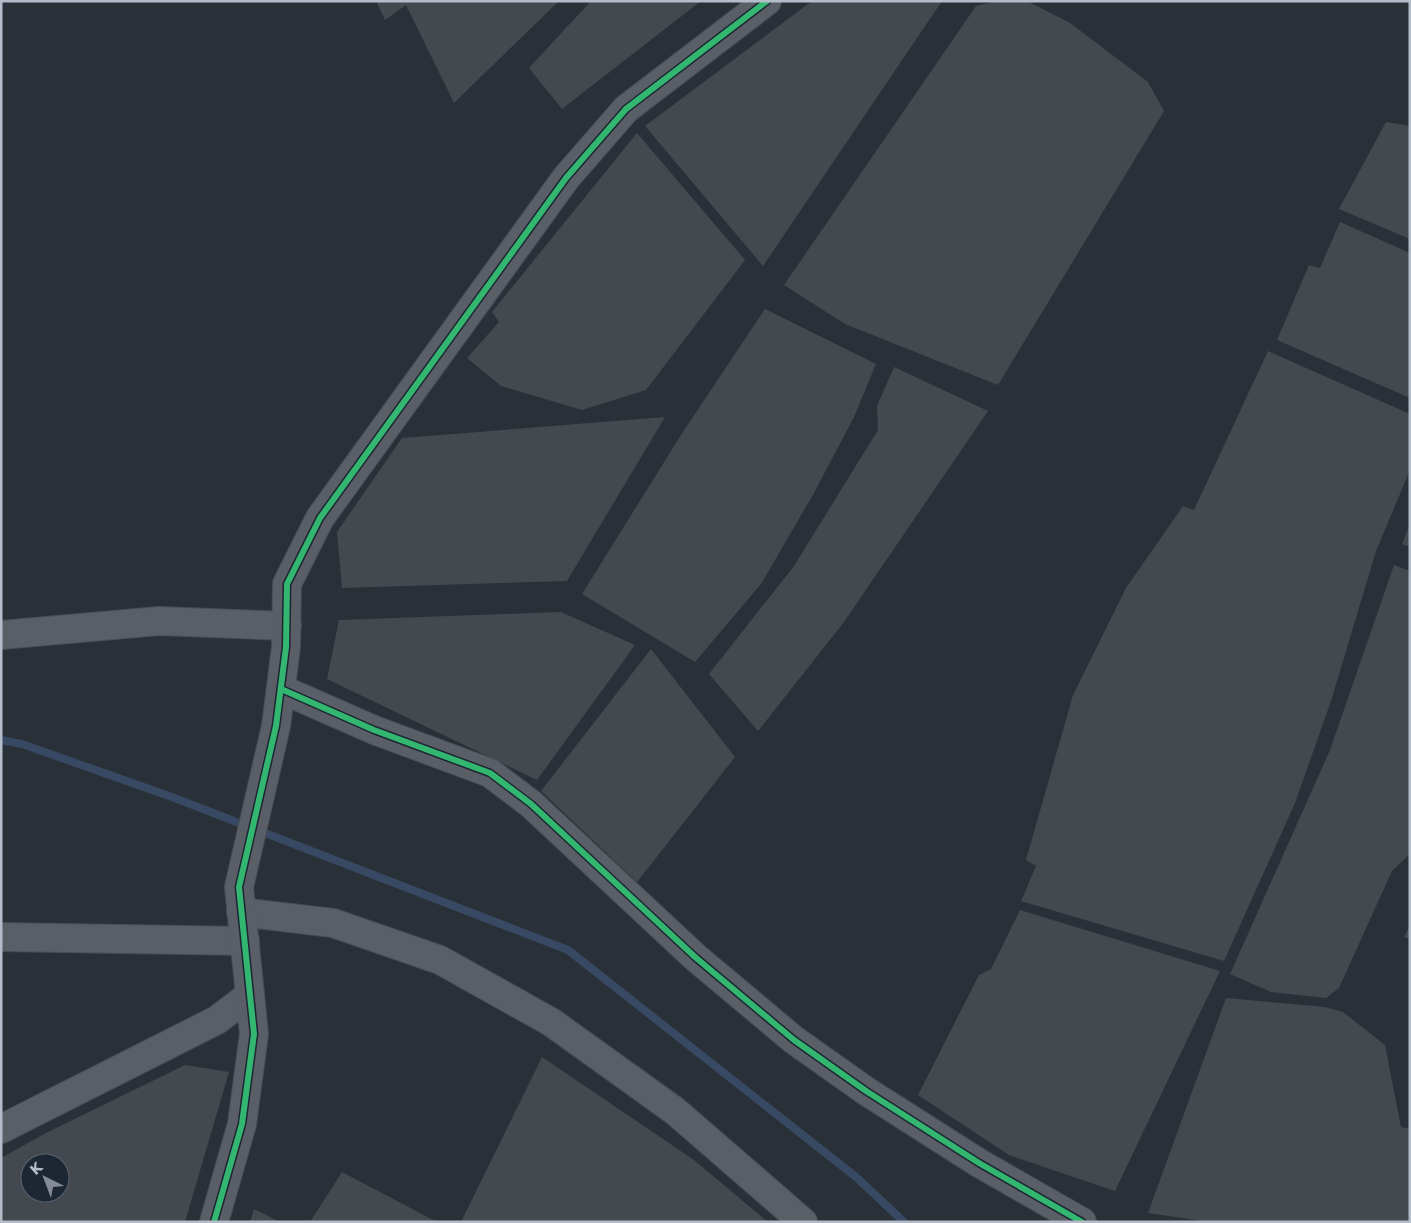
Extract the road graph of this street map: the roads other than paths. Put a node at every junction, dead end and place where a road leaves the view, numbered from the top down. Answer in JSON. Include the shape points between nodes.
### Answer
{"nodes":[{"id":1,"x":767,"y":1,"type":"edge"},
{"id":2,"x":287,"y":626,"type":"junction"},
{"id":3,"x":1,"y":635,"type":"edge"},
{"id":4,"x":281,"y":689,"type":"junction"},
{"id":5,"x":240,"y":900,"type":"junction"},
{"id":6,"x":1,"y":937,"type":"edge"},
{"id":7,"x":245,"y":941,"type":"junction"},
{"id":8,"x":250,"y":995,"type":"junction"},
{"id":9,"x":1,"y":1129,"type":"edge"},
{"id":10,"x":214,"y":1222,"type":"edge"},
{"id":11,"x":803,"y":1222,"type":"edge"},
{"id":12,"x":1082,"y":1222,"type":"edge"}],
"edges":[{"from":1,"to":2,"type":"street","via":[[626,109],[566,178],[320,518],[287,584]]},
{"from":2,"to":3,"type":"street","via":[[158,621]]},
{"from":2,"to":4,"type":"street"},
{"from":4,"to":5,"type":"street"},
{"from":4,"to":12,"type":"street","via":[[374,730],[490,773],[530,804],[695,957],[794,1040],[866,1091],[979,1163]]},
{"from":5,"to":7,"type":"street"},
{"from":5,"to":11,"type":"street","via":[[333,923],[440,960],[550,1022],[675,1111]]},
{"from":6,"to":7,"type":"street"},
{"from":7,"to":8,"type":"street"},
{"from":8,"to":9,"type":"street","via":[[217,1020]]},
{"from":8,"to":10,"type":"street","via":[[254,1034],[242,1124]]}]}
